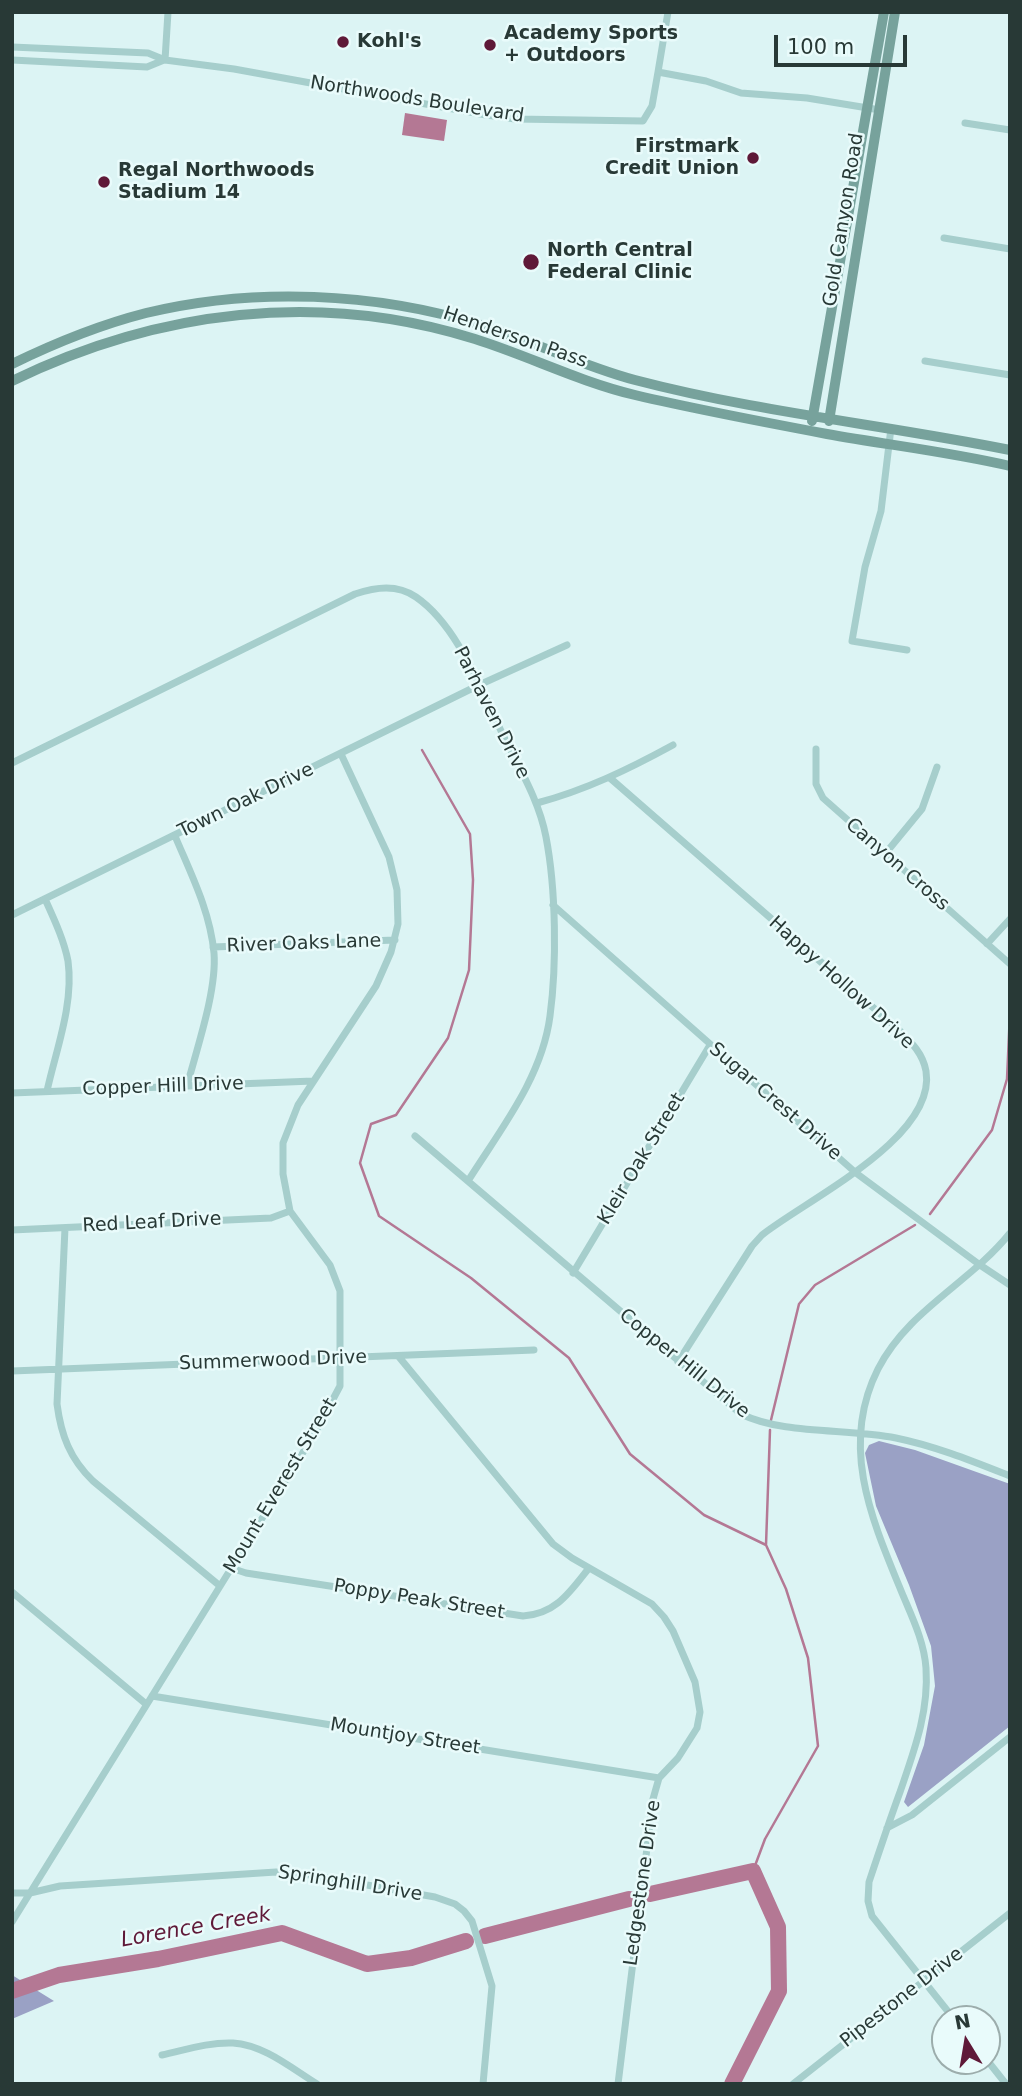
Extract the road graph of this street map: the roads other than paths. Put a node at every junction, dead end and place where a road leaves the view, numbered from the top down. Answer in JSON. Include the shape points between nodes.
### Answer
{"nodes":[{"id":1,"x":168,"y":12,"type":"edge"},
{"id":2,"x":667,"y":12,"type":"edge"},
{"id":3,"x":884,"y":12,"type":"edge"},
{"id":4,"x":895,"y":12,"type":"edge"},
{"id":5,"x":12,"y":47,"type":"edge"},
{"id":6,"x":55,"y":49,"type":"junction"},
{"id":7,"x":12,"y":60,"type":"edge"},
{"id":8,"x":165,"y":60,"type":"junction"},
{"id":9,"x":54,"y":62,"type":"junction"},
{"id":10,"x":658,"y":72,"type":"junction"},
{"id":11,"x":868,"y":108,"type":"junction"},
{"id":12,"x":880,"y":110,"type":"junction"},
{"id":13,"x":965,"y":123,"type":"dead end"},
{"id":14,"x":1010,"y":130,"type":"edge"},
{"id":15,"x":944,"y":238,"type":"dead end"},
{"id":16,"x":1010,"y":249,"type":"edge"},
{"id":17,"x":239,"y":299,"type":"junction"},
{"id":18,"x":244,"y":313,"type":"junction"},
{"id":19,"x":79,"y":335,"type":"junction"},
{"id":20,"x":84,"y":349,"type":"junction"},
{"id":21,"x":925,"y":361,"type":"dead end"},
{"id":22,"x":12,"y":364,"type":"edge"},
{"id":23,"x":1010,"y":375,"type":"edge"},
{"id":24,"x":12,"y":381,"type":"edge"},
{"id":25,"x":814,"y":414,"type":"junction"},
{"id":26,"x":830,"y":417,"type":"junction"},
{"id":27,"x":891,"y":428,"type":"junction"},
{"id":28,"x":811,"y":430,"type":"junction"},
{"id":29,"x":827,"y":434,"type":"junction"},
{"id":30,"x":889,"y":444,"type":"junction"},
{"id":31,"x":1010,"y":450,"type":"edge"},
{"id":32,"x":1010,"y":466,"type":"edge"},
{"id":33,"x":566,"y":645,"type":"dead end"},
{"id":34,"x":907,"y":650,"type":"dead end"},
{"id":35,"x":479,"y":685,"type":"junction"},
{"id":36,"x":673,"y":745,"type":"dead end"},
{"id":37,"x":816,"y":749,"type":"dead end"},
{"id":38,"x":341,"y":754,"type":"junction"},
{"id":39,"x":12,"y":763,"type":"edge"},
{"id":40,"x":937,"y":767,"type":"dead end"},
{"id":41,"x":610,"y":778,"type":"junction"},
{"id":42,"x":537,"y":803,"type":"junction"},
{"id":43,"x":174,"y":835,"type":"junction"},
{"id":44,"x":885,"y":854,"type":"junction"},
{"id":45,"x":45,"y":899,"type":"junction"},
{"id":46,"x":553,"y":904,"type":"junction"},
{"id":47,"x":12,"y":915,"type":"edge"},
{"id":48,"x":1010,"y":919,"type":"edge"},
{"id":49,"x":395,"y":940,"type":"junction"},
{"id":50,"x":987,"y":944,"type":"junction"},
{"id":51,"x":213,"y":947,"type":"junction"},
{"id":52,"x":1010,"y":964,"type":"edge"},
{"id":53,"x":710,"y":1045,"type":"junction"},
{"id":54,"x":313,"y":1081,"type":"junction"},
{"id":55,"x":187,"y":1086,"type":"junction"},
{"id":56,"x":47,"y":1091,"type":"junction"},
{"id":57,"x":12,"y":1093,"type":"edge"},
{"id":58,"x":415,"y":1136,"type":"dead end"},
{"id":59,"x":856,"y":1173,"type":"junction"},
{"id":60,"x":468,"y":1181,"type":"junction"},
{"id":61,"x":290,"y":1211,"type":"junction"},
{"id":62,"x":65,"y":1227,"type":"junction"},
{"id":63,"x":12,"y":1230,"type":"edge"},
{"id":64,"x":1010,"y":1233,"type":"edge"},
{"id":65,"x":979,"y":1265,"type":"junction"},
{"id":66,"x":573,"y":1273,"type":"junction"},
{"id":67,"x":1010,"y":1285,"type":"edge"},
{"id":68,"x":534,"y":1350,"type":"dead end"},
{"id":69,"x":399,"y":1357,"type":"junction"},
{"id":70,"x":340,"y":1358,"type":"junction"},
{"id":71,"x":678,"y":1362,"type":"junction"},
{"id":72,"x":58,"y":1370,"type":"junction"},
{"id":73,"x":12,"y":1371,"type":"edge"},
{"id":74,"x":862,"y":1433,"type":"junction"},
{"id":75,"x":1010,"y":1476,"type":"edge"},
{"id":76,"x":231,"y":1568,"type":"junction"},
{"id":77,"x":589,"y":1568,"type":"junction"},
{"id":78,"x":220,"y":1586,"type":"junction"},
{"id":79,"x":12,"y":1592,"type":"edge"},
{"id":80,"x":152,"y":1696,"type":"junction"},
{"id":81,"x":146,"y":1704,"type":"junction"},
{"id":82,"x":1010,"y":1737,"type":"edge"},
{"id":83,"x":659,"y":1778,"type":"junction"},
{"id":84,"x":887,"y":1828,"type":"junction"},
{"id":85,"x":12,"y":1893,"type":"edge"},
{"id":86,"x":30,"y":1893,"type":"junction"},
{"id":87,"x":1010,"y":1913,"type":"edge"},
{"id":88,"x":12,"y":1922,"type":"edge"},
{"id":89,"x":924,"y":1980,"type":"junction"},
{"id":90,"x":943,"y":2005,"type":"edge"},
{"id":91,"x":162,"y":2054,"type":"dead end"},
{"id":92,"x":317,"y":2084,"type":"edge"},
{"id":93,"x":483,"y":2084,"type":"edge"},
{"id":94,"x":618,"y":2084,"type":"edge"},
{"id":95,"x":793,"y":2084,"type":"edge"}],
"edges":[{"from":1,"to":8,"type":"street"},
{"from":2,"to":10,"type":"street"},
{"from":3,"to":11,"type":"street","name":"Gold Canyon Road"},
{"from":4,"to":12,"type":"street","name":"Gold Canyon Road"},
{"from":5,"to":6,"type":"street","name":"Northwoods Boulevard"},
{"from":6,"to":8,"type":"street","name":"Northwoods Boulevard","via":[[148,54]]},
{"from":6,"to":9,"type":"street"},
{"from":7,"to":9,"type":"street","name":"Northwoods Boulevard"},
{"from":8,"to":9,"type":"street","name":"Northwoods Boulevard","via":[[147,67]]},
{"from":8,"to":10,"type":"street","name":"Northwoods Boulevard","via":[[493,116],[633,122],[643,121],[650,113]]},
{"from":10,"to":11,"type":"street","via":[[706,80],[741,93]]},
{"from":11,"to":12,"type":"street"},
{"from":11,"to":25,"type":"street","name":"Gold Canyon Road"},
{"from":12,"to":26,"type":"street","name":"Gold Canyon Road"},
{"from":13,"to":14,"type":"street"},
{"from":15,"to":16,"type":"street"},
{"from":17,"to":18,"type":"street"},
{"from":17,"to":19,"type":"street","name":"Henderson Pass","via":[[145,313]]},
{"from":17,"to":25,"type":"street","name":"Henderson Pass","via":[[358,300],[405,306],[480,325],[635,380]]},
{"from":18,"to":20,"type":"street","name":"Henderson Pass","via":[[153,329]]},
{"from":18,"to":28,"type":"street","name":"Henderson Pass","via":[[357,315],[416,323],[476,339],[594,384]]},
{"from":19,"to":20,"type":"street"},
{"from":19,"to":22,"type":"street","name":"Henderson Pass"},
{"from":20,"to":24,"type":"street","name":"Henderson Pass"},
{"from":21,"to":23,"type":"street"},
{"from":25,"to":26,"type":"street","name":"Henderson Pass"},
{"from":25,"to":28,"type":"street","name":"Gold Canyon Road"},
{"from":26,"to":27,"type":"street","name":"Henderson Pass"},
{"from":26,"to":29,"type":"street","name":"Gold Canyon Road"},
{"from":27,"to":30,"type":"street"},
{"from":27,"to":31,"type":"street","name":"Henderson Pass"},
{"from":28,"to":29,"type":"street","name":"Henderson Pass"},
{"from":29,"to":30,"type":"street","name":"Henderson Pass"},
{"from":30,"to":32,"type":"street","name":"Henderson Pass"},
{"from":30,"to":34,"type":"street","via":[[881,511],[852,641]]},
{"from":33,"to":35,"type":"street","name":"Town Oak Drive"},
{"from":35,"to":38,"type":"street","name":"Town Oak Drive"},
{"from":35,"to":39,"type":"street","name":"Parhaven Drive","via":[[463,653],[433,612],[409,593],[381,587],[355,594]]},
{"from":35,"to":42,"type":"street","name":"Parhaven Drive"},
{"from":36,"to":41,"type":"street"},
{"from":37,"to":44,"type":"street","name":"Canyon Cross","via":[[817,784],[823,798]]},
{"from":38,"to":43,"type":"street","name":"Town Oak Drive"},
{"from":38,"to":49,"type":"street","name":"Mount Everest Street","via":[[389,857],[397,890]]},
{"from":40,"to":44,"type":"street","via":[[922,809]]},
{"from":41,"to":42,"type":"street"},
{"from":41,"to":59,"type":"street","name":"Happy Hollow Drive","via":[[900,1031],[921,1056],[927,1081],[911,1120]]},
{"from":42,"to":46,"type":"street","name":"Parhaven Drive","via":[[546,835]]},
{"from":43,"to":45,"type":"street","name":"Town Oak Drive"},
{"from":43,"to":51,"type":"street","via":[[200,893]]},
{"from":44,"to":50,"type":"street","name":"Canyon Cross"},
{"from":45,"to":47,"type":"street","name":"Town Oak Drive"},
{"from":45,"to":56,"type":"street","via":[[64,945],[69,986]]},
{"from":46,"to":53,"type":"street","name":"Sugar Crest Drive"},
{"from":46,"to":60,"type":"street","name":"Parhaven Drive","via":[[550,1015],[542,1053],[528,1085]]},
{"from":48,"to":50,"type":"street"},
{"from":49,"to":51,"type":"street","name":"River Oaks Lane"},
{"from":49,"to":54,"type":"street","name":"Mount Everest Street","via":[[376,986]]},
{"from":50,"to":52,"type":"street","name":"Canyon Cross"},
{"from":51,"to":55,"type":"street","via":[[211,988]]},
{"from":53,"to":59,"type":"street","name":"Sugar Crest Drive"},
{"from":53,"to":66,"type":"street","name":"Kleir Oak Street"},
{"from":54,"to":55,"type":"street","name":"Copper Hill Drive"},
{"from":54,"to":61,"type":"street","name":"Mount Everest Street","via":[[284,1143],[283,1174]]},
{"from":55,"to":56,"type":"street","name":"Copper Hill Drive"},
{"from":56,"to":57,"type":"street","name":"Copper Hill Drive"},
{"from":58,"to":60,"type":"street","name":"Copper Hill Drive"},
{"from":59,"to":65,"type":"street","name":"Sugar Crest Drive"},
{"from":59,"to":71,"type":"street","name":"Happy Hollow Drive","via":[[762,1235]]},
{"from":60,"to":66,"type":"street","name":"Copper Hill Drive"},
{"from":61,"to":62,"type":"street","name":"Red Leaf Drive","via":[[271,1218]]},
{"from":61,"to":70,"type":"street","name":"Mount Everest Street","via":[[337,1280]]},
{"from":62,"to":63,"type":"street","name":"Red Leaf Drive"},
{"from":62,"to":72,"type":"street"},
{"from":64,"to":65,"type":"street"},
{"from":65,"to":67,"type":"street","name":"Sugar Crest Drive"},
{"from":65,"to":74,"type":"street","via":[[916,1317],[889,1350],[869,1389]]},
{"from":66,"to":71,"type":"street","name":"Copper Hill Drive"},
{"from":68,"to":69,"type":"street","name":"Summerwood Drive"},
{"from":69,"to":70,"type":"street","name":"Summerwood Drive"},
{"from":69,"to":77,"type":"street","name":"Ledgestone Drive","via":[[547,1539]]},
{"from":70,"to":72,"type":"street","name":"Summerwood Drive"},
{"from":70,"to":76,"type":"street","name":"Mount Everest Street","via":[[337,1394]]},
{"from":71,"to":74,"type":"street","name":"Copper Hill Drive","via":[[734,1410],[756,1421]]},
{"from":72,"to":73,"type":"street","name":"Summerwood Drive"},
{"from":72,"to":78,"type":"street","via":[[61,1429],[78,1464]]},
{"from":74,"to":75,"type":"street","name":"Copper Hill Drive","via":[[940,1449]]},
{"from":74,"to":84,"type":"street","via":[[867,1502],[919,1634],[926,1671],[918,1738]]},
{"from":76,"to":77,"type":"street","name":"Poppy Peak Street","via":[[523,1616],[558,1605]]},
{"from":76,"to":78,"type":"street","name":"Mount Everest Street"},
{"from":77,"to":83,"type":"street","name":"Ledgestone Drive","via":[[638,1594],[658,1611],[673,1631],[695,1682],[698,1728]]},
{"from":78,"to":80,"type":"street","name":"Mount Everest Street"},
{"from":79,"to":81,"type":"street"},
{"from":80,"to":81,"type":"street","name":"Mount Everest Street"},
{"from":80,"to":83,"type":"street","name":"Mountjoy Street"},
{"from":81,"to":86,"type":"street","name":"Mount Everest Street"},
{"from":82,"to":84,"type":"street","via":[[912,1815]]},
{"from":83,"to":94,"type":"street","name":"Ledgestone Drive"},
{"from":84,"to":89,"type":"street","via":[[869,1882],[869,1907]]},
{"from":85,"to":86,"type":"street","name":"Springhill Drive"},
{"from":86,"to":88,"type":"street","name":"Mount Everest Street"},
{"from":86,"to":93,"type":"street","name":"Springhill Drive","via":[[60,1886],[276,1872],[455,1904],[472,1921],[492,1986]]},
{"from":87,"to":89,"type":"street","name":"Pipestone Drive"},
{"from":89,"to":90,"type":"street"},
{"from":89,"to":95,"type":"street","name":"Pipestone Drive"},
{"from":91,"to":92,"type":"street","via":[[239,2044],[268,2053]]}]}
